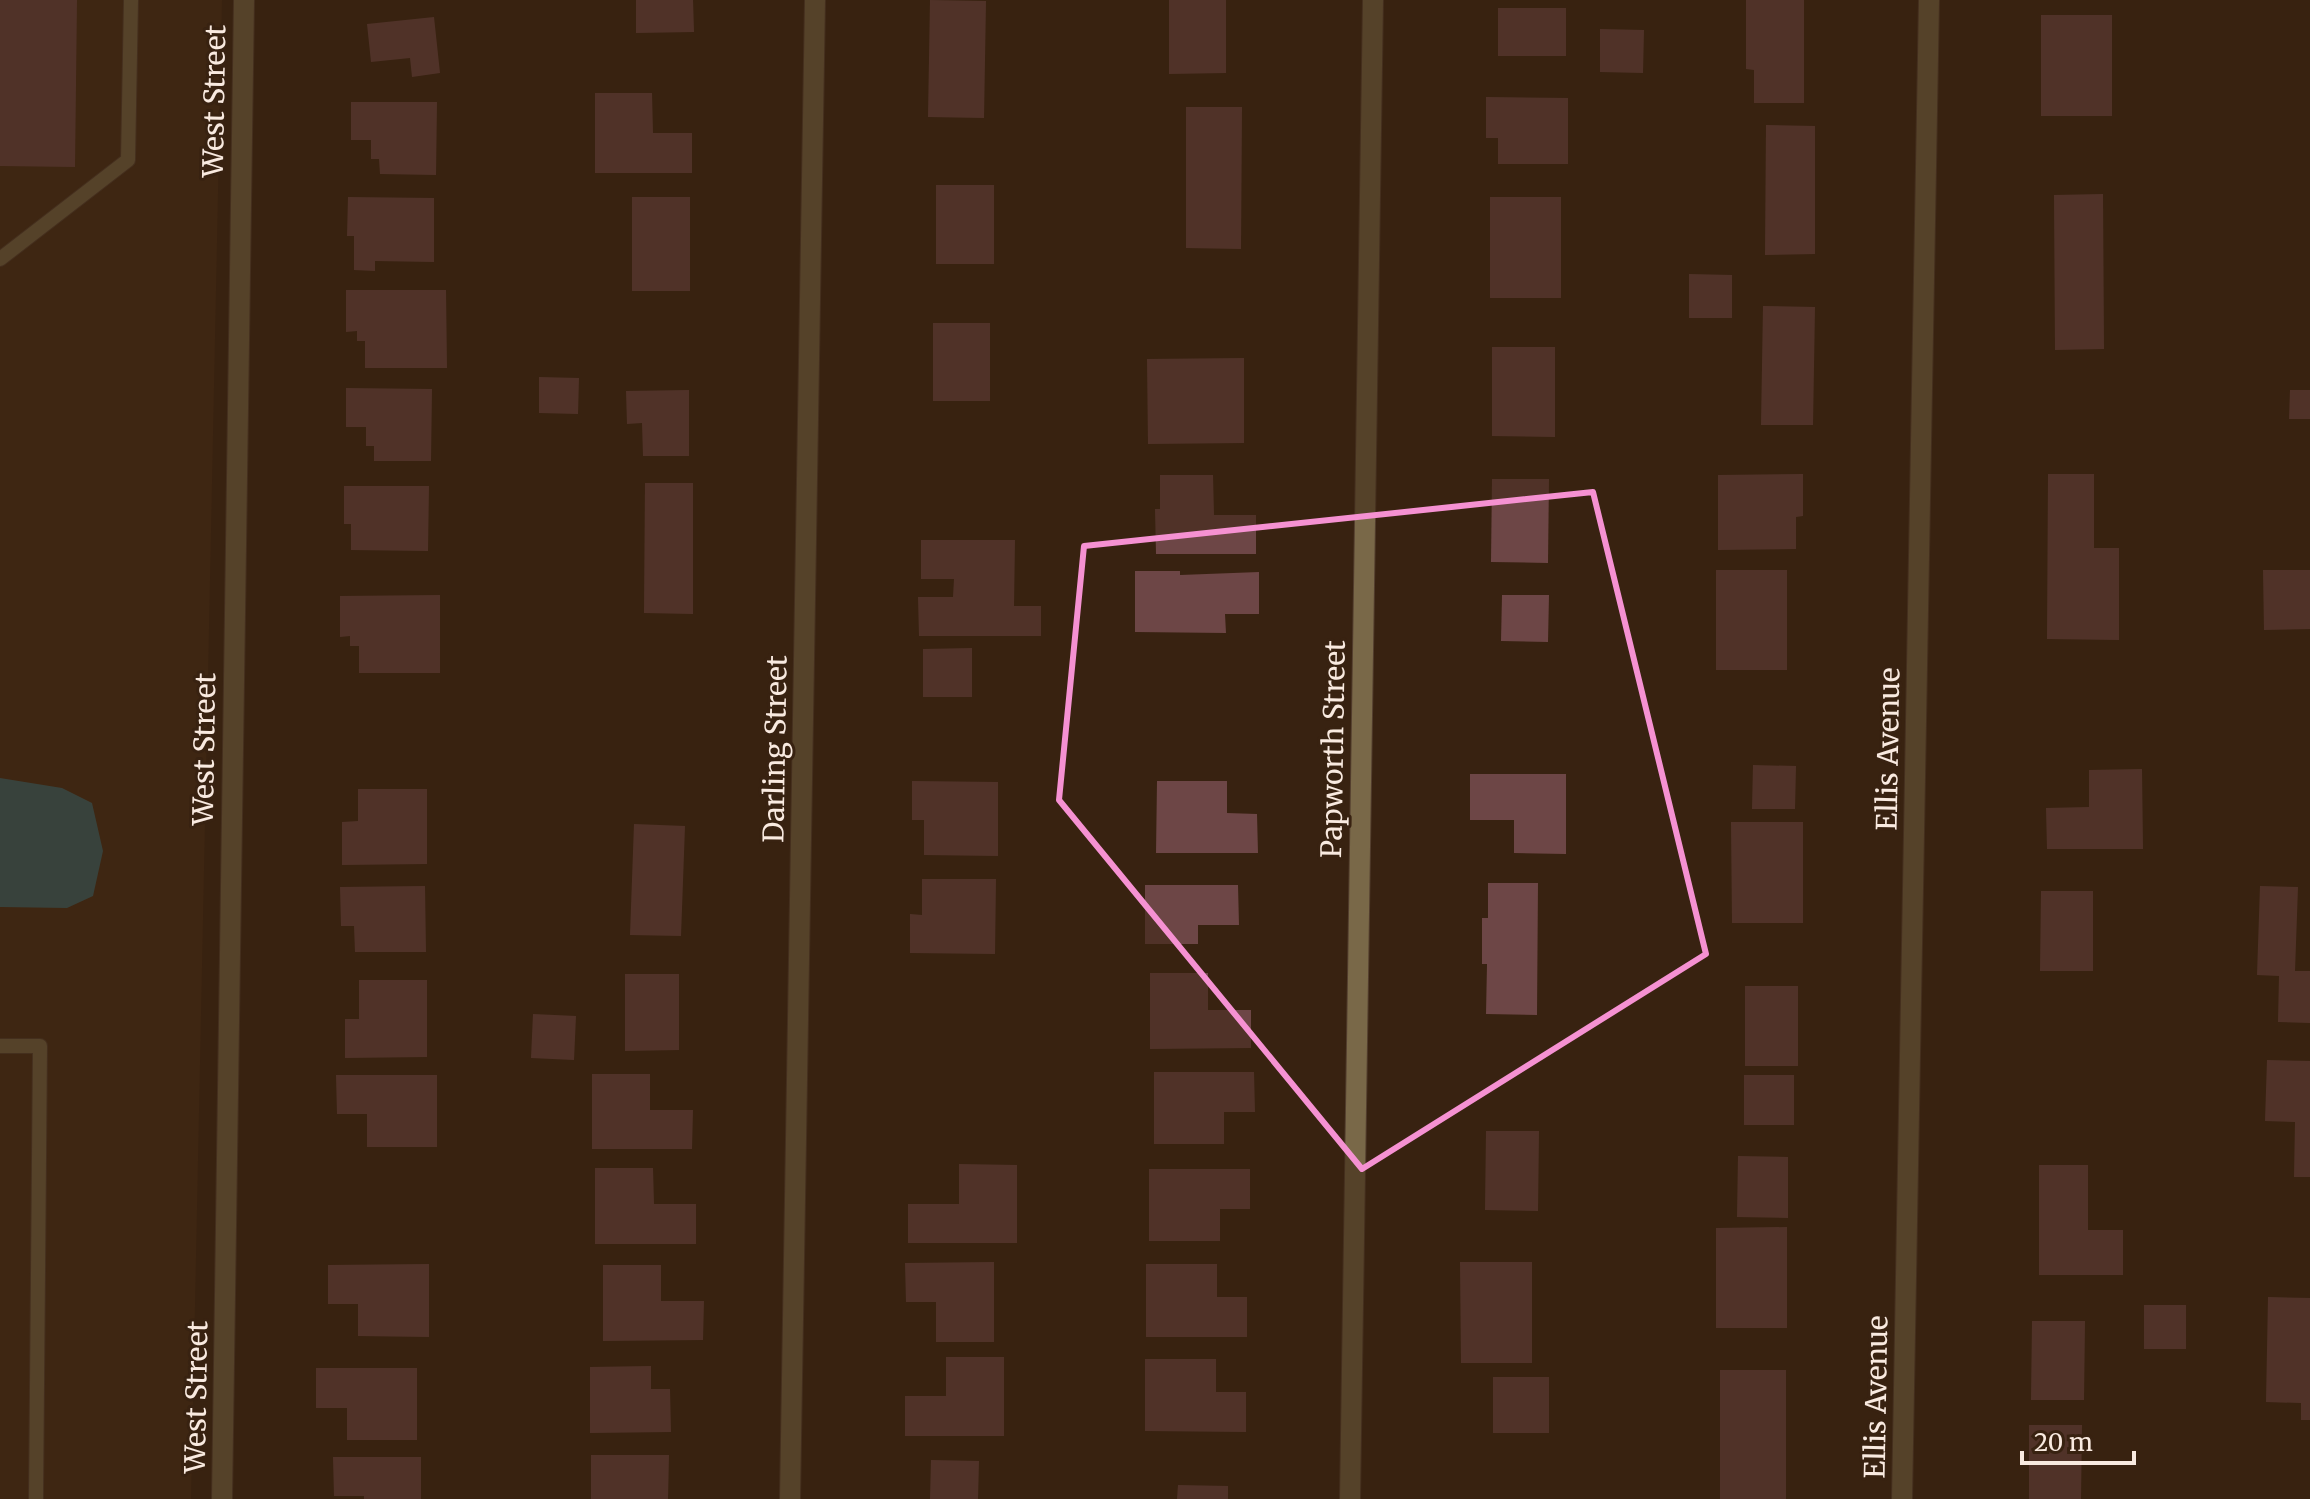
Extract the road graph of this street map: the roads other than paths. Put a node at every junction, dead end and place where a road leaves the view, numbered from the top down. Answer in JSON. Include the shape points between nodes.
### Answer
{"nodes":[{"id":1,"x":131,"y":0,"type":"edge"},
{"id":2,"x":244,"y":0,"type":"edge"},
{"id":3,"x":815,"y":0,"type":"edge"},
{"id":4,"x":1373,"y":0,"type":"edge"},
{"id":5,"x":1929,"y":0,"type":"edge"},
{"id":6,"x":0,"y":259,"type":"edge"},
{"id":7,"x":0,"y":1046,"type":"edge"},
{"id":8,"x":36,"y":1499,"type":"edge"},
{"id":9,"x":222,"y":1499,"type":"edge"},
{"id":10,"x":790,"y":1499,"type":"edge"},
{"id":11,"x":1350,"y":1499,"type":"edge"},
{"id":12,"x":1902,"y":1499,"type":"edge"}],
"edges":[{"from":1,"to":6,"type":"lane","via":[[128,160]]},
{"from":2,"to":9,"type":"street","name":"West Street"},
{"from":3,"to":10,"type":"street","name":"Darling Street"},
{"from":4,"to":11,"type":"street","name":"Papworth Street"},
{"from":5,"to":12,"type":"street","name":"Ellis Avenue"},
{"from":7,"to":8,"type":"lane","via":[[40,1046]]}]}
